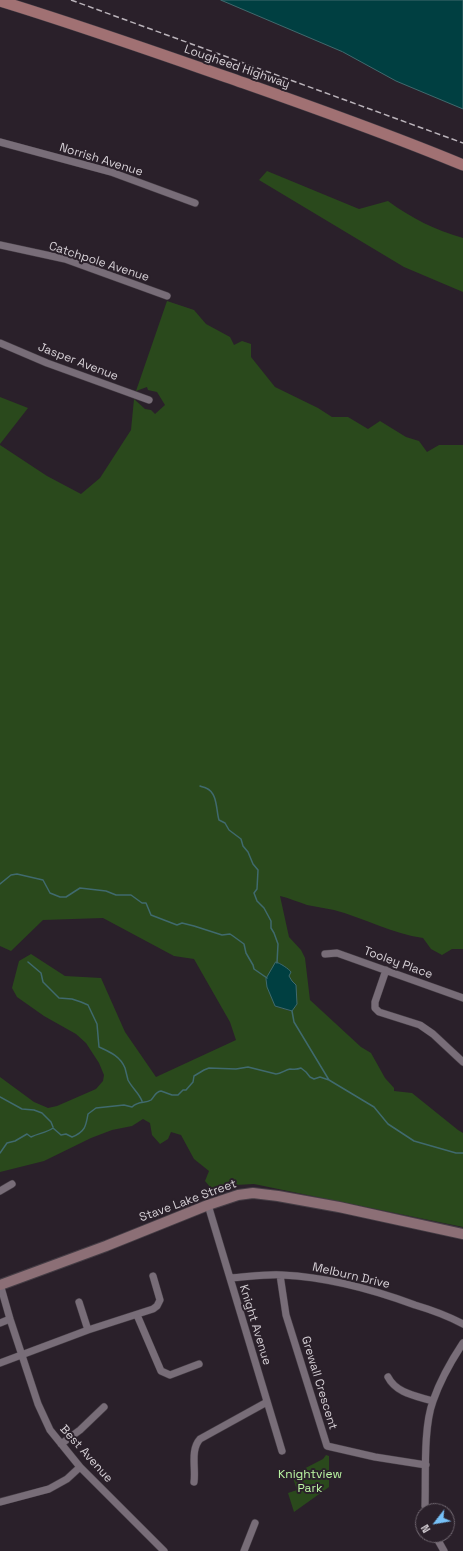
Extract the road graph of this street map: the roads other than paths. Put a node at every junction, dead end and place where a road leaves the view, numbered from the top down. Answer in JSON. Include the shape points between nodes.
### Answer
{"nodes":[{"id":1,"x":0,"y":1,"type":"edge"},
{"id":2,"x":0,"y":142,"type":"edge"},
{"id":3,"x":463,"y":165,"type":"edge"},
{"id":4,"x":195,"y":203,"type":"dead end"},
{"id":5,"x":0,"y":246,"type":"edge"},
{"id":6,"x":167,"y":296,"type":"dead end"},
{"id":7,"x":0,"y":343,"type":"edge"},
{"id":8,"x":149,"y":400,"type":"dead end"},
{"id":9,"x":325,"y":954,"type":"dead end"},
{"id":10,"x":386,"y":970,"type":"junction"},
{"id":11,"x":463,"y":998,"type":"edge"},
{"id":12,"x":463,"y":1062,"type":"edge"},
{"id":13,"x":12,"y":1184,"type":"dead end"},
{"id":14,"x":0,"y":1191,"type":"edge"},
{"id":15,"x":208,"y":1205,"type":"junction"},
{"id":16,"x":463,"y":1234,"type":"edge"},
{"id":17,"x":280,"y":1275,"type":"junction"},
{"id":18,"x":153,"y":1276,"type":"dead end"},
{"id":19,"x":230,"y":1278,"type":"junction"},
{"id":20,"x":0,"y":1284,"type":"edge"},
{"id":21,"x":79,"y":1302,"type":"dead end"},
{"id":22,"x":137,"y":1315,"type":"junction"},
{"id":23,"x":10,"y":1320,"type":"junction"},
{"id":24,"x":0,"y":1323,"type":"edge"},
{"id":25,"x":463,"y":1324,"type":"edge"},
{"id":26,"x":88,"y":1330,"type":"junction"},
{"id":27,"x":463,"y":1343,"type":"edge"},
{"id":28,"x":22,"y":1355,"type":"junction"},
{"id":29,"x":0,"y":1363,"type":"edge"},
{"id":30,"x":198,"y":1364,"type":"dead end"},
{"id":31,"x":388,"y":1377,"type":"dead end"},
{"id":32,"x":432,"y":1401,"type":"junction"},
{"id":33,"x":267,"y":1402,"type":"junction"},
{"id":34,"x":104,"y":1407,"type":"dead end"},
{"id":35,"x":61,"y":1444,"type":"junction"},
{"id":36,"x":282,"y":1451,"type":"dead end"},
{"id":37,"x":426,"y":1465,"type":"junction"},
{"id":38,"x":80,"y":1467,"type":"junction"},
{"id":39,"x":194,"y":1482,"type":"dead end"},
{"id":40,"x":0,"y":1502,"type":"edge"},
{"id":41,"x":425,"y":1503,"type":"edge"},
{"id":42,"x":255,"y":1523,"type":"dead end"},
{"id":43,"x":164,"y":1551,"type":"edge"},
{"id":44,"x":244,"y":1551,"type":"edge"}],
"edges":[{"from":1,"to":3,"type":"main road","name":"Lougheed Highway","via":[[81,26],[362,125]]},
{"from":2,"to":4,"type":"street","name":"Norrish Avenue","via":[[111,172]]},
{"from":5,"to":6,"type":"street","name":"Catchpole Avenue","via":[[65,259]]},
{"from":7,"to":8,"type":"street","name":"Jasper Avenue"},
{"from":9,"to":10,"type":"street","name":"Tooley Place","via":[[337,953]]},
{"from":10,"to":11,"type":"street","name":"Tooley Place"},
{"from":10,"to":12,"type":"street","via":[[375,1008],[379,1012],[420,1025]]},
{"from":13,"to":14,"type":"street"},
{"from":15,"to":16,"type":"main road","name":"Stave Lake Street","via":[[245,1194],[264,1194],[339,1206]]},
{"from":15,"to":19,"type":"street","name":"Knight Avenue"},
{"from":15,"to":20,"type":"main road","name":"Stave Lake Street","via":[[106,1246]]},
{"from":17,"to":19,"type":"street","name":"Melburn Drive"},
{"from":17,"to":25,"type":"street","name":"Melburn Drive","via":[[315,1278],[366,1289],[443,1314]]},
{"from":17,"to":37,"type":"street","name":"Grewall Crescent","via":[[286,1315],[327,1446]]},
{"from":18,"to":22,"type":"street","via":[[160,1300],[157,1306]]},
{"from":19,"to":33,"type":"street","name":"Knight Avenue"},
{"from":20,"to":23,"type":"street","name":"Best Avenue"},
{"from":21,"to":26,"type":"street"},
{"from":22,"to":26,"type":"street"},
{"from":22,"to":30,"type":"street","via":[[161,1371],[170,1375]]},
{"from":23,"to":24,"type":"street"},
{"from":23,"to":28,"type":"street","name":"Best Avenue"},
{"from":26,"to":28,"type":"street"},
{"from":27,"to":32,"type":"street"},
{"from":28,"to":29,"type":"street"},
{"from":28,"to":35,"type":"street","name":"Best Avenue","via":[[44,1420]]},
{"from":31,"to":32,"type":"street","via":[[391,1384],[398,1389]]},
{"from":32,"to":37,"type":"street"},
{"from":33,"to":36,"type":"street","name":"Knight Avenue"},
{"from":33,"to":39,"type":"street","via":[[195,1444]]},
{"from":34,"to":35,"type":"street"},
{"from":35,"to":38,"type":"street","name":"Best Avenue"},
{"from":37,"to":41,"type":"street"},
{"from":38,"to":40,"type":"street","via":[[67,1479],[49,1489]]},
{"from":38,"to":43,"type":"street","name":"Best Avenue"},
{"from":42,"to":44,"type":"street"}]}
